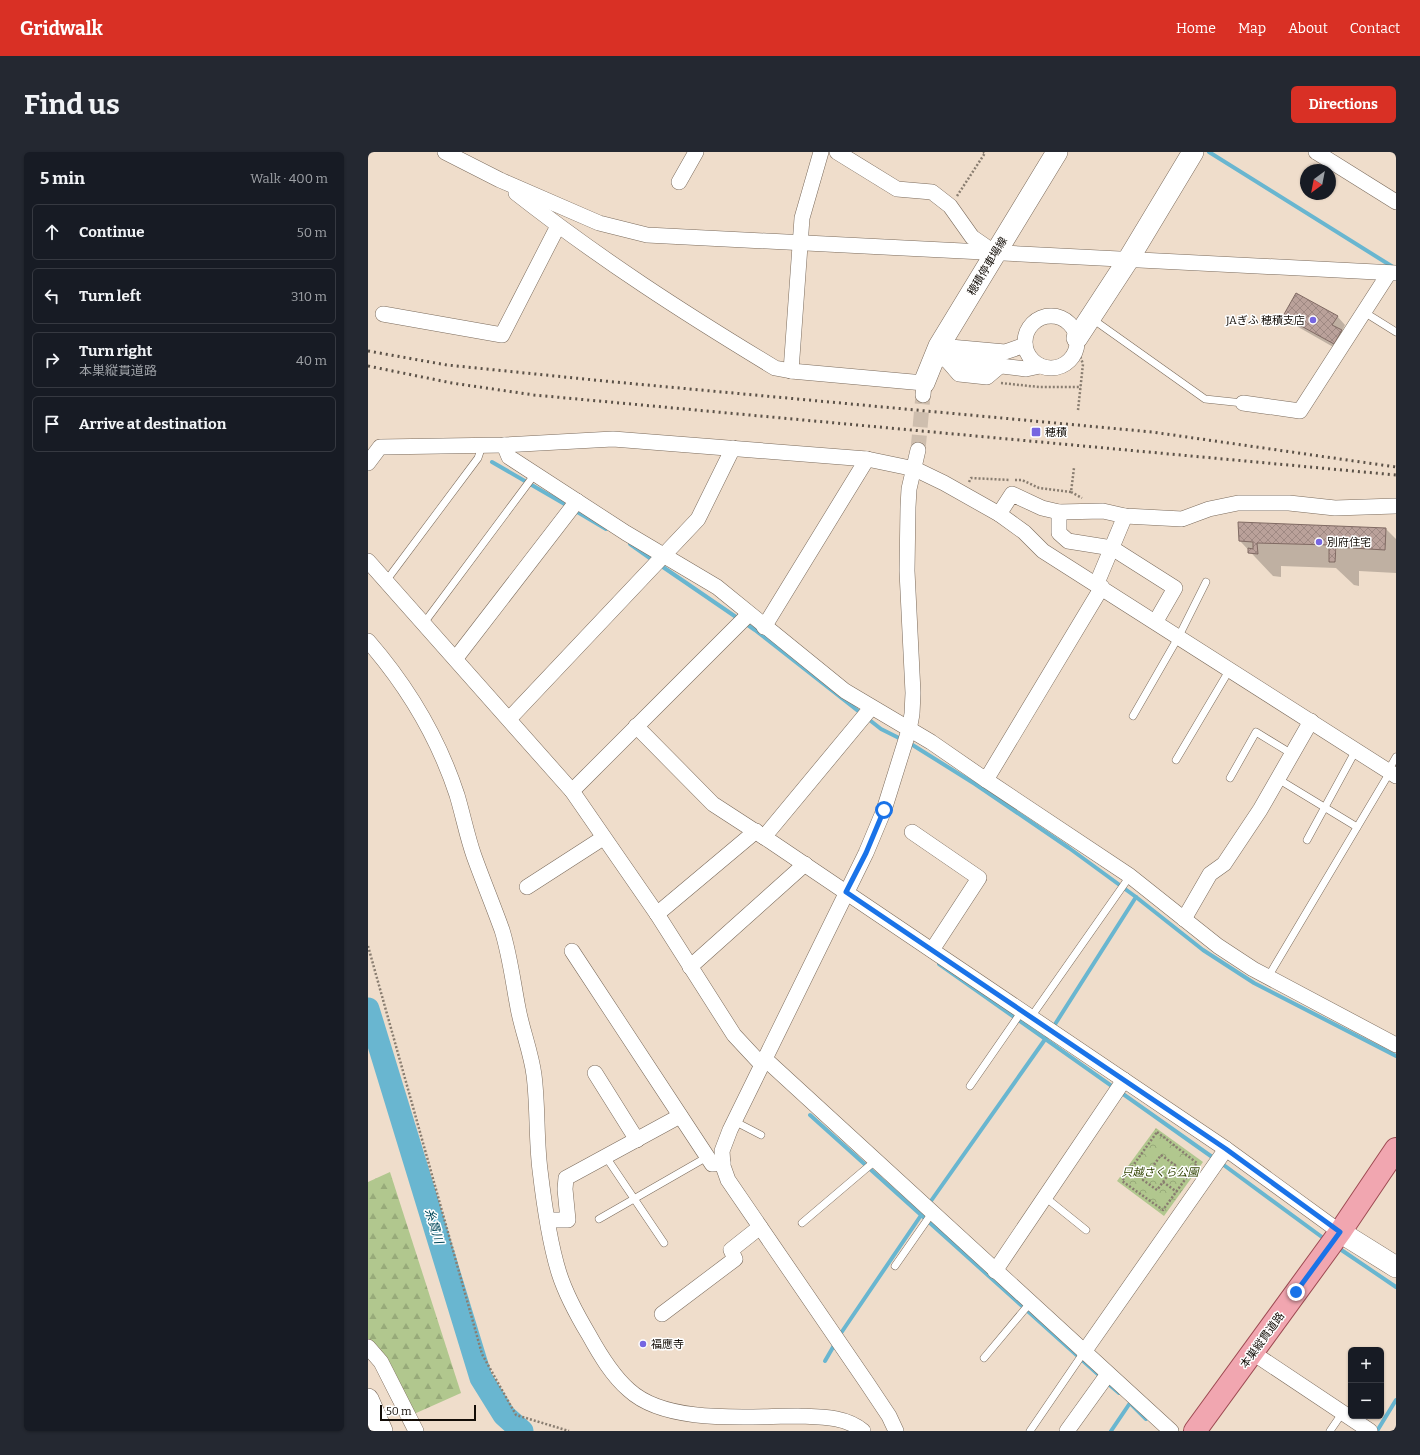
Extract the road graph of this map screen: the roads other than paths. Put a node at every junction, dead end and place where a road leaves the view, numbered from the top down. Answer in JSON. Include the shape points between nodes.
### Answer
{"nodes":[{"id":1,"x":445,"y":152,"type":"edge"},
{"id":2,"x":696,"y":152,"type":"edge"},
{"id":3,"x":821,"y":152,"type":"edge"},
{"id":4,"x":837,"y":152,"type":"edge"},
{"id":5,"x":1057,"y":152,"type":"edge"},
{"id":6,"x":1193,"y":152,"type":"edge"},
{"id":7,"x":1316,"y":152,"type":"edge"},
{"id":8,"x":500,"y":180,"type":"junction"},
{"id":9,"x":679,"y":182,"type":"dead end"},
{"id":10,"x":1396,"y":202,"type":"edge"},
{"id":11,"x":558,"y":226,"type":"junction"},
{"id":12,"x":800,"y":243,"type":"junction"},
{"id":13,"x":995,"y":252,"type":"junction"},
{"id":14,"x":1128,"y":260,"type":"junction"},
{"id":15,"x":1392,"y":273,"type":"edge"},
{"id":16,"x":1364,"y":312,"type":"junction"},
{"id":17,"x":383,"y":314,"type":"dead end"},
{"id":18,"x":1090,"y":318,"type":"junction"},
{"id":19,"x":1396,"y":332,"type":"edge"},
{"id":20,"x":1077,"y":342,"type":"junction"},
{"id":21,"x":1025,"y":345,"type":"junction"},
{"id":22,"x":940,"y":354,"type":"junction"},
{"id":23,"x":1040,"y":366,"type":"junction"},
{"id":24,"x":791,"y":371,"type":"junction"},
{"id":25,"x":923,"y":389,"type":"joint"},
{"id":26,"x":1243,"y":403,"type":"joint"},
{"id":27,"x":504,"y":445,"type":"junction"},
{"id":28,"x":482,"y":446,"type":"junction"},
{"id":29,"x":733,"y":448,"type":"junction"},
{"id":30,"x":918,"y":450,"type":"tunnel mouth"},
{"id":31,"x":867,"y":460,"type":"junction"},
{"id":32,"x":368,"y":463,"type":"edge"},
{"id":33,"x":915,"y":469,"type":"junction"},
{"id":34,"x":535,"y":474,"type":"junction"},
{"id":35,"x":577,"y":502,"type":"junction"},
{"id":36,"x":1396,"y":506,"type":"edge"},
{"id":37,"x":1059,"y":512,"type":"junction"},
{"id":38,"x":999,"y":514,"type":"junction"},
{"id":39,"x":1126,"y":516,"type":"junction"},
{"id":40,"x":1112,"y":548,"type":"junction"},
{"id":41,"x":662,"y":555,"type":"junction"},
{"id":42,"x":368,"y":561,"type":"edge"},
{"id":43,"x":386,"y":580,"type":"junction"},
{"id":44,"x":1206,"y":582,"type":"dead end"},
{"id":45,"x":1100,"y":585,"type":"junction"},
{"id":46,"x":748,"y":614,"type":"junction"},
{"id":47,"x":1156,"y":622,"type":"junction"},
{"id":48,"x":424,"y":623,"type":"junction"},
{"id":49,"x":764,"y":627,"type":"junction"},
{"id":50,"x":1179,"y":636,"type":"junction"},
{"id":51,"x":368,"y":641,"type":"edge"},
{"id":52,"x":456,"y":658,"type":"junction"},
{"id":53,"x":1230,"y":669,"type":"junction"},
{"id":54,"x":871,"y":708,"type":"junction"},
{"id":55,"x":1133,"y":716,"type":"dead end"},
{"id":56,"x":509,"y":719,"type":"junction"},
{"id":57,"x":1311,"y":722,"type":"junction"},
{"id":58,"x":636,"y":726,"type":"junction"},
{"id":59,"x":909,"y":730,"type":"junction"},
{"id":60,"x":1356,"y":750,"type":"junction"},
{"id":61,"x":1292,"y":754,"type":"junction"},
{"id":62,"x":1396,"y":757,"type":"edge"},
{"id":63,"x":1176,"y":760,"type":"dead end"},
{"id":64,"x":1391,"y":773,"type":"edge"},
{"id":65,"x":1230,"y":778,"type":"dead end"},
{"id":66,"x":1278,"y":779,"type":"junction"},
{"id":67,"x":986,"y":780,"type":"junction"},
{"id":68,"x":572,"y":791,"type":"junction"},
{"id":69,"x":1325,"y":808,"type":"junction"},
{"id":70,"x":1357,"y":827,"type":"junction"},
{"id":71,"x":912,"y":832,"type":"dead end"},
{"id":72,"x":760,"y":834,"type":"junction"},
{"id":73,"x":603,"y":838,"type":"junction"},
{"id":74,"x":1307,"y":840,"type":"dead end"},
{"id":75,"x":805,"y":864,"type":"junction"},
{"id":76,"x":1130,"y":876,"type":"junction"},
{"id":77,"x":527,"y":887,"type":"dead end"},
{"id":78,"x":846,"y":892,"type":"junction"},
{"id":79,"x":657,"y":914,"type":"junction"},
{"id":80,"x":1184,"y":919,"type":"junction"},
{"id":81,"x":932,"y":950,"type":"junction"},
{"id":82,"x":572,"y":951,"type":"dead end"},
{"id":83,"x":690,"y":967,"type":"junction"},
{"id":84,"x":1268,"y":977,"type":"junction"},
{"id":85,"x":1026,"y":1014,"type":"junction"},
{"id":86,"x":1396,"y":1045,"type":"edge"},
{"id":87,"x":762,"y":1061,"type":"junction"},
{"id":88,"x":594,"y":1072,"type":"dead end"},
{"id":89,"x":1124,"y":1080,"type":"junction"},
{"id":90,"x":970,"y":1086,"type":"dead end"},
{"id":91,"x":680,"y":1116,"type":"junction"},
{"id":92,"x":734,"y":1120,"type":"junction"},
{"id":93,"x":761,"y":1135,"type":"dead end"},
{"id":94,"x":637,"y":1140,"type":"junction"},
{"id":95,"x":1226,"y":1149,"type":"junction"},
{"id":96,"x":1396,"y":1149,"type":"edge"},
{"id":97,"x":606,"y":1157,"type":"junction"},
{"id":98,"x":707,"y":1157,"type":"junction"},
{"id":99,"x":875,"y":1161,"type":"junction"},
{"id":100,"x":723,"y":1163,"type":"junction"},
{"id":101,"x":1396,"y":1169,"type":"edge"},
{"id":102,"x":1045,"y":1197,"type":"junction"},
{"id":103,"x":634,"y":1198,"type":"junction"},
{"id":104,"x":932,"y":1213,"type":"junction"},
{"id":105,"x":599,"y":1219,"type":"dead end"},
{"id":106,"x":548,"y":1220,"type":"junction"},
{"id":107,"x":802,"y":1223,"type":"dead end"},
{"id":108,"x":760,"y":1227,"type":"junction"},
{"id":109,"x":1086,"y":1230,"type":"dead end"},
{"id":110,"x":1345,"y":1234,"type":"junction"},
{"id":111,"x":664,"y":1243,"type":"dead end"},
{"id":112,"x":895,"y":1266,"type":"dead end"},
{"id":113,"x":1396,"y":1267,"type":"edge"},
{"id":114,"x":995,"y":1271,"type":"junction"},
{"id":115,"x":1030,"y":1303,"type":"junction"},
{"id":116,"x":662,"y":1314,"type":"dead end"},
{"id":117,"x":368,"y":1347,"type":"edge"},
{"id":118,"x":1084,"y":1352,"type":"junction"},
{"id":119,"x":1257,"y":1355,"type":"junction"},
{"id":120,"x":984,"y":1358,"type":"dead end"},
{"id":121,"x":1108,"y":1374,"type":"junction"},
{"id":122,"x":368,"y":1399,"type":"edge"},
{"id":123,"x":1343,"y":1412,"type":"junction"},
{"id":124,"x":382,"y":1431,"type":"edge"},
{"id":125,"x":416,"y":1431,"type":"edge"},
{"id":126,"x":863,"y":1431,"type":"edge"},
{"id":127,"x":896,"y":1431,"type":"edge"},
{"id":128,"x":1030,"y":1431,"type":"edge"},
{"id":129,"x":1067,"y":1431,"type":"edge"},
{"id":130,"x":1171,"y":1431,"type":"edge"},
{"id":131,"x":1195,"y":1431,"type":"edge"},
{"id":132,"x":1207,"y":1431,"type":"edge"},
{"id":133,"x":1330,"y":1431,"type":"edge"},
{"id":134,"x":1370,"y":1431,"type":"edge"}],
"edges":[{"from":1,"to":8,"type":"street"},
{"from":2,"to":9,"type":"street"},
{"from":3,"to":12,"type":"street","via":[[802,218]]},
{"from":4,"to":13,"type":"street","via":[[897,189],[932,192],[950,206],[972,237]]},
{"from":5,"to":13,"type":"street","name":"穂積停車場線"},
{"from":6,"to":14,"type":"street"},
{"from":7,"to":10,"type":"street"},
{"from":8,"to":11,"type":"street"},
{"from":8,"to":12,"type":"street","via":[[599,223],[647,235]]},
{"from":11,"to":17,"type":"street","via":[[502,335]]},
{"from":11,"to":24,"type":"street","via":[[654,294],[775,368]]},
{"from":12,"to":13,"type":"street"},
{"from":12,"to":24,"type":"street"},
{"from":13,"to":14,"type":"street"},
{"from":13,"to":22,"type":"street","name":"穂積停車場線"},
{"from":14,"to":15,"type":"street"},
{"from":14,"to":18,"type":"street"},
{"from":15,"to":16,"type":"street"},
{"from":16,"to":19,"type":"lane"},
{"from":16,"to":26,"type":"street","via":[[1300,411]]},
{"from":18,"to":20,"type":"street"},
{"from":18,"to":26,"type":"lane","via":[[1205,399]]},
{"from":20,"to":21,"type":"street","via":[[1072,325],[1065,320],[1049,316],[1041,318],[1028,329]]},
{"from":20,"to":23,"type":"street","via":[[1072,359],[1066,365],[1048,369]]},
{"from":21,"to":22,"type":"street","via":[[1005,352]]},
{"from":21,"to":23,"type":"street","via":[[1032,361]]},
{"from":22,"to":23,"type":"street","via":[[1000,366],[1026,369]]},
{"from":22,"to":25,"type":"street","name":"穂積停車場線"},
{"from":24,"to":25,"type":"street"},
{"from":27,"to":28,"type":"street"},
{"from":27,"to":29,"type":"street","via":[[613,439]]},
{"from":27,"to":34,"type":"street","via":[[509,457]]},
{"from":28,"to":32,"type":"street","via":[[380,447]]},
{"from":28,"to":43,"type":"lane","via":[[478,458]]},
{"from":29,"to":31,"type":"street"},
{"from":29,"to":41,"type":"street","via":[[698,518]]},
{"from":30,"to":33,"type":"street"},
{"from":31,"to":33,"type":"street"},
{"from":31,"to":49,"type":"street"},
{"from":33,"to":38,"type":"street"},
{"from":33,"to":59,"type":"street","via":[[909,489],[908,507],[907,571],[913,693]]},
{"from":34,"to":35,"type":"street"},
{"from":34,"to":48,"type":"lane"},
{"from":35,"to":41,"type":"street"},
{"from":35,"to":52,"type":"street"},
{"from":36,"to":39,"type":"street","via":[[1335,508],[1289,503],[1238,503],[1182,519]]},
{"from":37,"to":38,"type":"street","via":[[1042,508],[1012,494]]},
{"from":37,"to":39,"type":"street","via":[[1104,510]]},
{"from":37,"to":40,"type":"street","via":[[1059,533],[1068,541]]},
{"from":38,"to":45,"type":"street","via":[[1024,532],[1043,551]]},
{"from":39,"to":40,"type":"street"},
{"from":40,"to":45,"type":"street"},
{"from":40,"to":47,"type":"street","via":[[1175,588]]},
{"from":41,"to":46,"type":"street","via":[[716,587]]},
{"from":41,"to":56,"type":"street"},
{"from":42,"to":43,"type":"street"},
{"from":43,"to":48,"type":"street"},
{"from":44,"to":50,"type":"lane"},
{"from":45,"to":47,"type":"street"},
{"from":45,"to":67,"type":"street"},
{"from":46,"to":49,"type":"street"},
{"from":46,"to":58,"type":"street"},
{"from":47,"to":50,"type":"street"},
{"from":48,"to":52,"type":"street"},
{"from":49,"to":54,"type":"street","via":[[845,692]]},
{"from":50,"to":53,"type":"street"},
{"from":50,"to":55,"type":"lane"},
{"from":51,"to":106,"type":"street","via":[[390,666],[418,706],[440,750],[502,932],[534,1075],[540,1168]]},
{"from":52,"to":56,"type":"street"},
{"from":53,"to":57,"type":"street"},
{"from":53,"to":63,"type":"lane"},
{"from":54,"to":59,"type":"street"},
{"from":54,"to":72,"type":"street"},
{"from":56,"to":68,"type":"street"},
{"from":57,"to":60,"type":"street"},
{"from":57,"to":61,"type":"street"},
{"from":58,"to":68,"type":"street"},
{"from":58,"to":72,"type":"street","via":[[713,804]]},
{"from":59,"to":67,"type":"street"},
{"from":59,"to":78,"type":"street","via":[[884,810]]},
{"from":60,"to":64,"type":"street"},
{"from":60,"to":69,"type":"lane"},
{"from":61,"to":65,"type":"lane","via":[[1256,732]]},
{"from":61,"to":66,"type":"street"},
{"from":62,"to":64,"type":"lane"},
{"from":64,"to":70,"type":"lane"},
{"from":66,"to":69,"type":"lane"},
{"from":66,"to":80,"type":"street","via":[[1224,864],[1210,874]]},
{"from":67,"to":76,"type":"street"},
{"from":68,"to":73,"type":"street"},
{"from":69,"to":70,"type":"lane"},
{"from":69,"to":74,"type":"lane"},
{"from":70,"to":84,"type":"lane"},
{"from":71,"to":81,"type":"street","via":[[979,878]]},
{"from":72,"to":75,"type":"street"},
{"from":72,"to":79,"type":"street"},
{"from":73,"to":77,"type":"street"},
{"from":73,"to":79,"type":"street"},
{"from":75,"to":78,"type":"street"},
{"from":75,"to":83,"type":"street"},
{"from":76,"to":80,"type":"street"},
{"from":76,"to":85,"type":"lane"},
{"from":78,"to":81,"type":"street"},
{"from":78,"to":87,"type":"street"},
{"from":79,"to":83,"type":"street"},
{"from":80,"to":84,"type":"street","via":[[1218,946]]},
{"from":81,"to":85,"type":"street"},
{"from":82,"to":91,"type":"street"},
{"from":83,"to":87,"type":"street","via":[[734,1035]]},
{"from":84,"to":86,"type":"street"},
{"from":85,"to":89,"type":"street"},
{"from":85,"to":90,"type":"lane"},
{"from":87,"to":92,"type":"street"},
{"from":87,"to":99,"type":"street"},
{"from":88,"to":94,"type":"street"},
{"from":89,"to":95,"type":"street"},
{"from":89,"to":102,"type":"street"},
{"from":91,"to":94,"type":"street"},
{"from":91,"to":98,"type":"street"},
{"from":92,"to":93,"type":"lane"},
{"from":92,"to":100,"type":"street","via":[[722,1151]]},
{"from":94,"to":97,"type":"street"},
{"from":95,"to":110,"type":"street"},
{"from":95,"to":118,"type":"street"},
{"from":96,"to":110,"type":"main road","name":"本巣縦貫道路"},
{"from":97,"to":103,"type":"lane"},
{"from":97,"to":106,"type":"street","via":[[566,1178],[568,1220]]},
{"from":98,"to":100,"type":"street","via":[[712,1164]]},
{"from":98,"to":103,"type":"lane"},
{"from":99,"to":104,"type":"street"},
{"from":99,"to":107,"type":"lane"},
{"from":100,"to":108,"type":"street","via":[[728,1180]]},
{"from":101,"to":110,"type":"main road","name":"本巣縦貫道路"},
{"from":102,"to":109,"type":"lane"},
{"from":102,"to":114,"type":"street"},
{"from":103,"to":105,"type":"lane"},
{"from":103,"to":111,"type":"lane"},
{"from":104,"to":112,"type":"lane"},
{"from":104,"to":114,"type":"street"},
{"from":106,"to":126,"type":"street","via":[[559,1273],[572,1305],[597,1351],[631,1392],[664,1410],[697,1415],[824,1417],[847,1421]]},
{"from":108,"to":116,"type":"street","via":[[731,1250],[735,1259]]},
{"from":108,"to":127,"type":"street","via":[[889,1416]]},
{"from":110,"to":113,"type":"street"},
{"from":110,"to":119,"type":"main road","name":"本巣縦貫道路"},
{"from":114,"to":115,"type":"street"},
{"from":115,"to":118,"type":"street"},
{"from":115,"to":120,"type":"lane"},
{"from":117,"to":125,"type":"street","via":[[392,1381]]},
{"from":118,"to":121,"type":"street"},
{"from":118,"to":128,"type":"lane"},
{"from":119,"to":123,"type":"street"},
{"from":119,"to":131,"type":"main road","name":"本巣縦貫道路"},
{"from":119,"to":132,"type":"main road","name":"本巣縦貫道路"},
{"from":121,"to":129,"type":"street"},
{"from":121,"to":130,"type":"street"},
{"from":122,"to":124,"type":"street"},
{"from":123,"to":133,"type":"lane"},
{"from":123,"to":134,"type":"street"}]}
